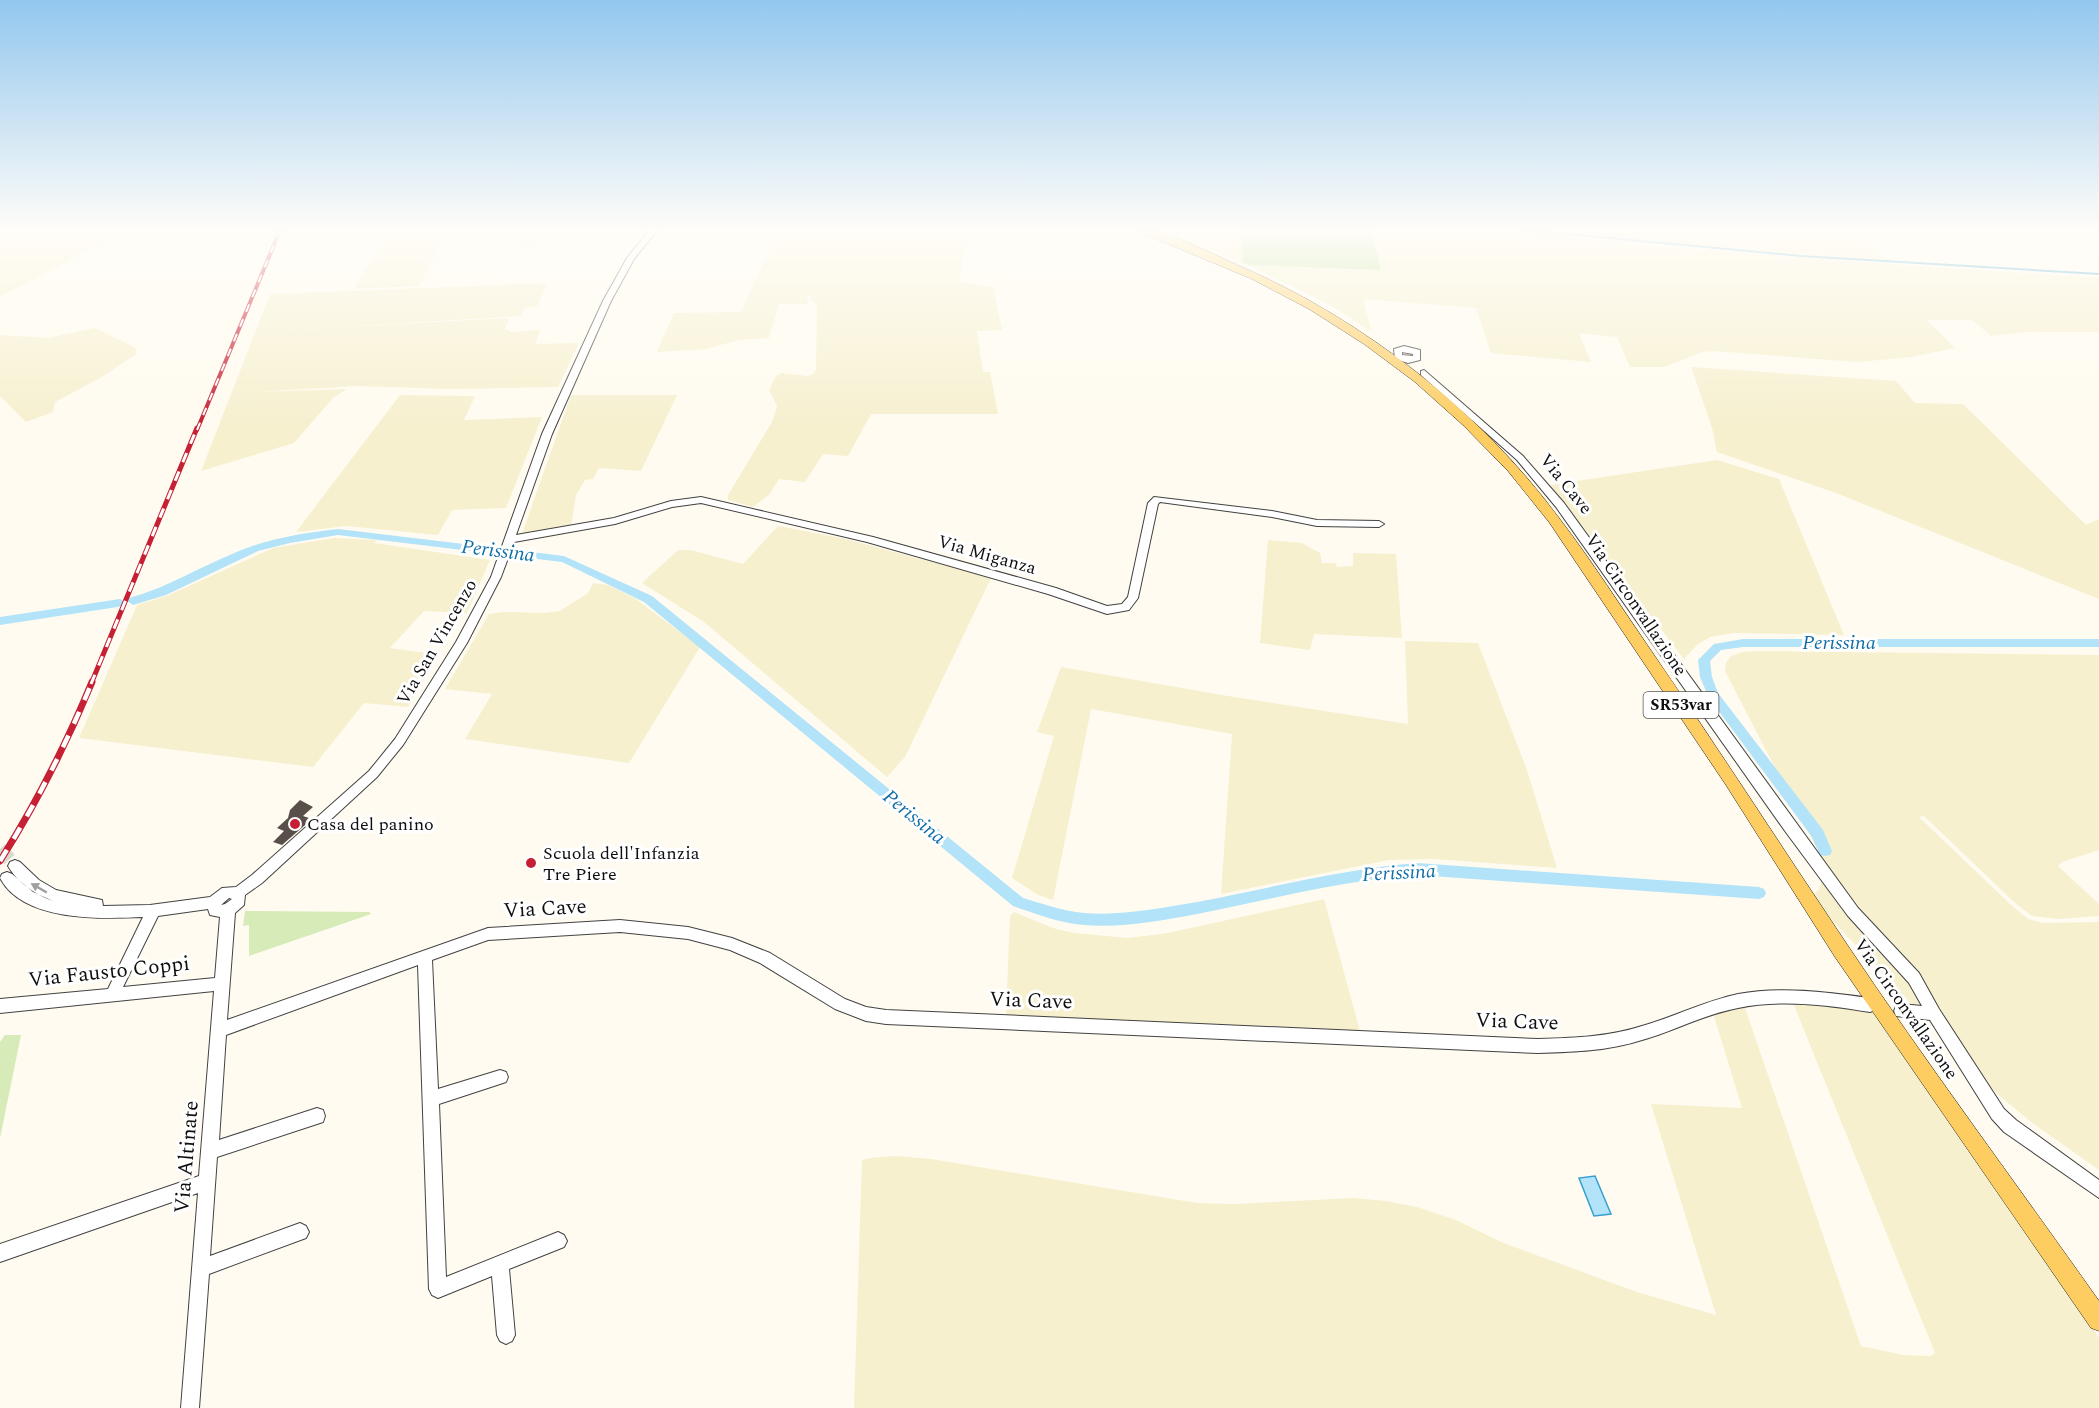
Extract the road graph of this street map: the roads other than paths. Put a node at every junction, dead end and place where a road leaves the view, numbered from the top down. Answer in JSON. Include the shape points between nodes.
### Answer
{"nodes":[{"id":1,"x":611,"y":294,"type":"edge"},
{"id":2,"x":1288,"y":294,"type":"edge"},
{"id":3,"x":1424,"y":373,"type":"junction"},
{"id":4,"x":1378,"y":524,"type":"dead end"},
{"id":5,"x":506,"y":548,"type":"junction"},
{"id":6,"x":11,"y":872,"type":"tunnel mouth"},
{"id":7,"x":221,"y":906,"type":"junction"},
{"id":8,"x":153,"y":911,"type":"junction"},
{"id":9,"x":425,"y":956,"type":"junction"},
{"id":10,"x":223,"y":984,"type":"junction"},
{"id":11,"x":112,"y":995,"type":"junction"},
{"id":12,"x":1870,"y":1005,"type":"dead end"},
{"id":13,"x":0,"y":1006,"type":"edge"},
{"id":14,"x":1901,"y":1011,"type":"dead end"},
{"id":15,"x":1934,"y":1014,"type":"junction"},
{"id":16,"x":220,"y":1030,"type":"junction"},
{"id":17,"x":500,"y":1077,"type":"dead end"},
{"id":18,"x":430,"y":1099,"type":"junction"},
{"id":19,"x":317,"y":1116,"type":"dead end"},
{"id":20,"x":210,"y":1151,"type":"junction"},
{"id":21,"x":208,"y":1181,"type":"junction"},
{"id":22,"x":2099,"y":1190,"type":"edge"},
{"id":23,"x":300,"y":1232,"type":"dead end"},
{"id":24,"x":558,"y":1241,"type":"dead end"},
{"id":25,"x":0,"y":1253,"type":"edge"},
{"id":26,"x":500,"y":1264,"type":"junction"},
{"id":27,"x":201,"y":1268,"type":"junction"},
{"id":28,"x":2099,"y":1320,"type":"edge"},
{"id":29,"x":506,"y":1335,"type":"dead end"},
{"id":30,"x":190,"y":1408,"type":"edge"}],
"edges":[{"from":1,"to":5,"type":"street","name":"Via San Vincenzo","via":[[547,434]]},
{"from":2,"to":28,"type":"main road","name":"Via Circonvallazione","number":"SR53var","via":[[1343,324],[1423,381],[1524,479],[1732,781],[1841,951]]},
{"from":3,"to":3,"type":"street","name":"Via Cave","via":[[1404,359],[1417,358]]},
{"from":3,"to":15,"type":"street","name":"Via Cave","via":[[1520,458],[1560,505],[1818,865],[1853,912],[1914,978]]},
{"from":4,"to":5,"type":"street","name":"Via Miganza","via":[[1317,524],[1158,499],[1153,503],[1133,598],[1114,610],[869,538],[701,500],[671,504]]},
{"from":5,"to":7,"type":"street","name":"Via San Vincenzo","via":[[469,629],[385,760],[358,789],[237,893],[239,901]]},
{"from":6,"to":8,"type":"street","via":[[49,894],[79,902]]},
{"from":7,"to":8,"type":"street"},
{"from":7,"to":10,"type":"street","name":"Via Altinate"},
{"from":8,"to":11,"type":"street"},
{"from":9,"to":12,"type":"street","name":"Via Cave","via":[[488,934],[640,927],[688,933],[742,948],[840,1005],[886,1017],[1538,1046],[1611,1041],[1704,1010],[1768,997],[1804,996]]},
{"from":9,"to":16,"type":"street","name":"Via Cave"},
{"from":9,"to":18,"type":"street"},
{"from":10,"to":11,"type":"street","name":"Via Fausto Coppi"},
{"from":10,"to":16,"type":"street","name":"Via Altinate"},
{"from":11,"to":13,"type":"street","name":"Via Fausto Coppi"},
{"from":14,"to":15,"type":"street"},
{"from":15,"to":22,"type":"street","name":"Via Cave","via":[[1998,1114]]},
{"from":16,"to":20,"type":"street","name":"Via Altinate"},
{"from":17,"to":18,"type":"street"},
{"from":18,"to":26,"type":"street","via":[[438,1289]]},
{"from":19,"to":20,"type":"street"},
{"from":20,"to":21,"type":"street","name":"Via Altinate"},
{"from":21,"to":25,"type":"street"},
{"from":21,"to":27,"type":"street","name":"Via Altinate"},
{"from":23,"to":27,"type":"street"},
{"from":24,"to":26,"type":"street"},
{"from":26,"to":29,"type":"street"},
{"from":27,"to":30,"type":"street","name":"Via Altinate"}]}
